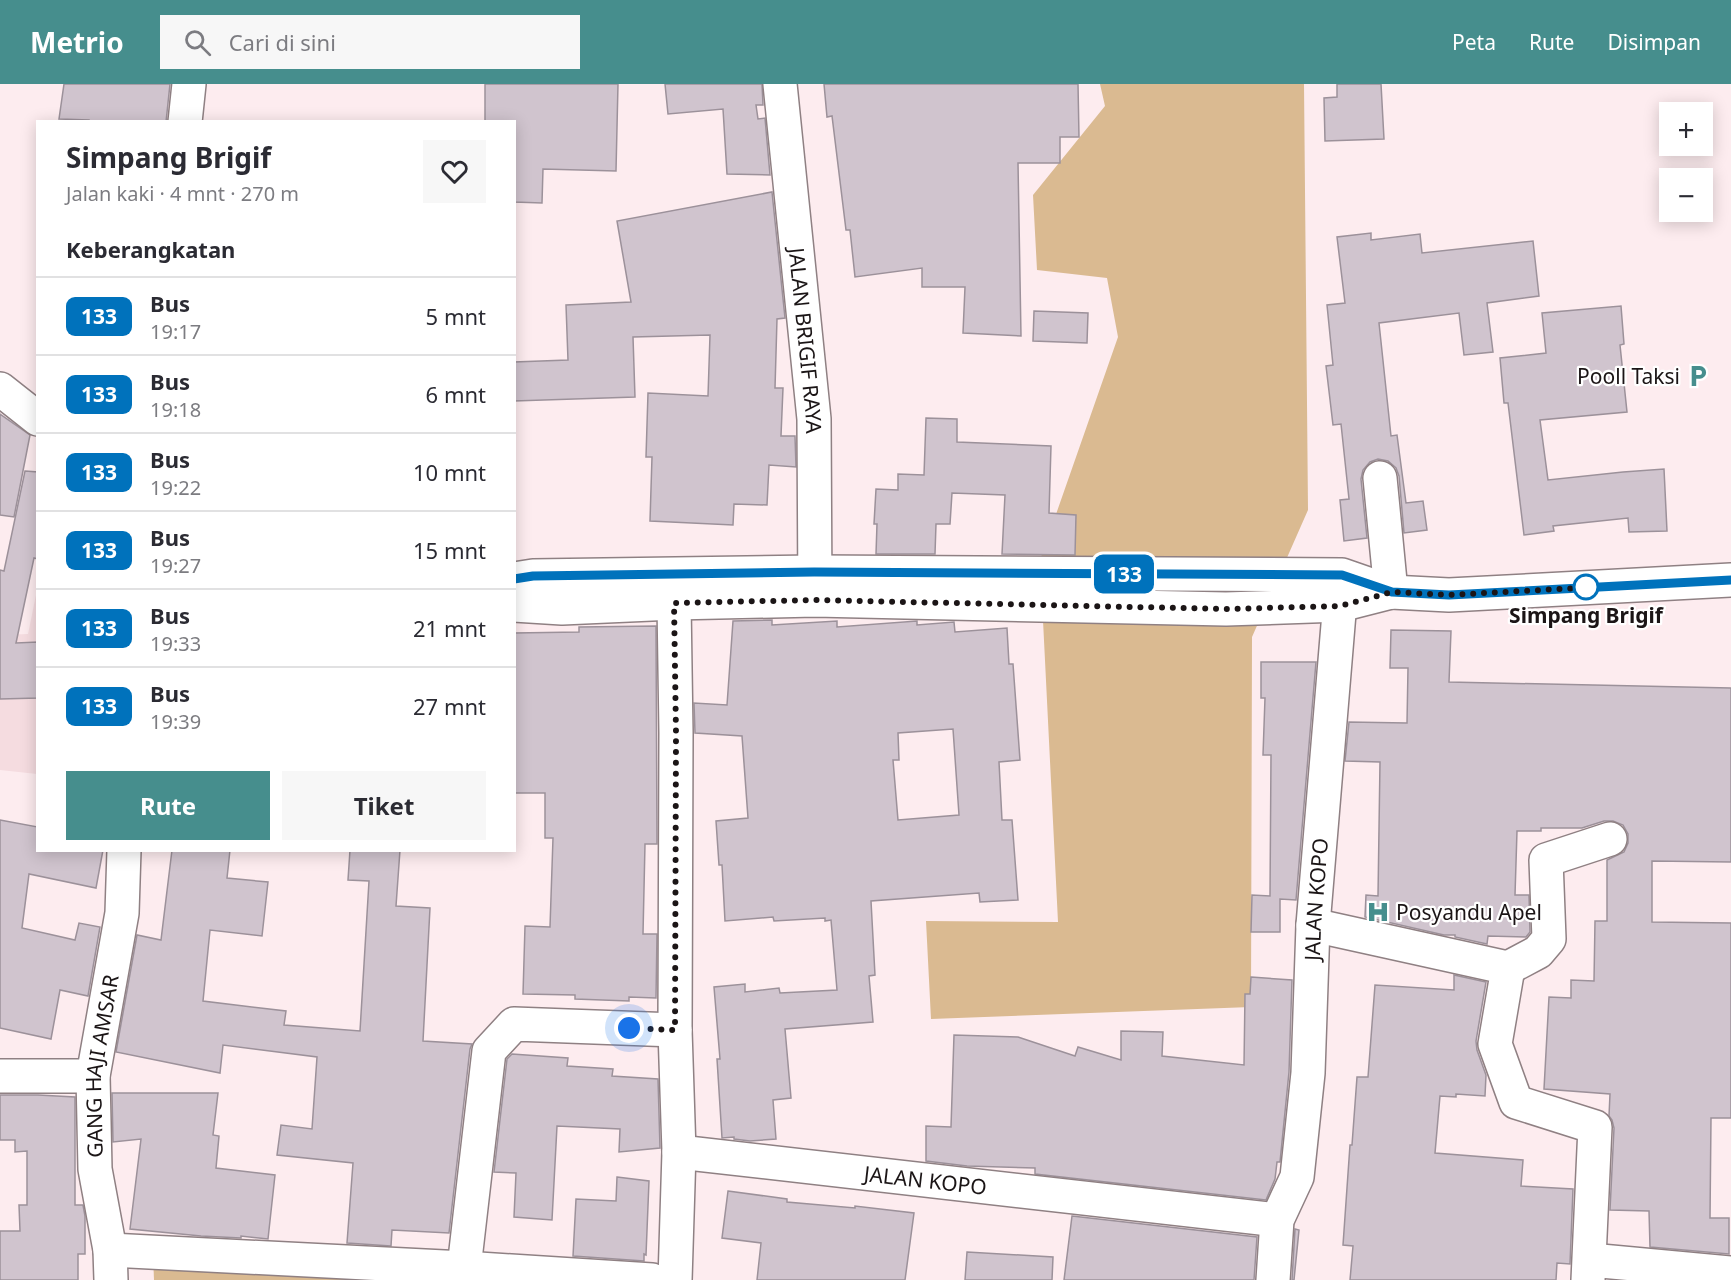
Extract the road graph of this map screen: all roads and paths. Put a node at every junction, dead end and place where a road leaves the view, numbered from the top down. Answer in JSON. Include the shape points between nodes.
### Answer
{"nodes":[{"id":1,"x":189,"y":84,"type":"edge"},
{"id":2,"x":780,"y":84,"type":"edge"},
{"id":3,"x":185,"y":120,"type":"edge"},
{"id":4,"x":0,"y":389,"type":"edge"},
{"id":5,"x":36,"y":417,"type":"edge"},
{"id":6,"x":1380,"y":478,"type":"dead end"},
{"id":7,"x":516,"y":579,"type":"edge"},
{"id":8,"x":1731,"y":580,"type":"edge"},
{"id":9,"x":814,"y":586,"type":"junction"},
{"id":10,"x":1341,"y":590,"type":"junction"},
{"id":11,"x":1392,"y":592,"type":"junction"},
{"id":12,"x":674,"y":603,"type":"junction"},
{"id":13,"x":516,"y":605,"type":"edge"},
{"id":14,"x":1610,"y":839,"type":"dead end"},
{"id":15,"x":124,"y":852,"type":"edge"},
{"id":16,"x":1313,"y":925,"type":"junction"},
{"id":17,"x":1508,"y":968,"type":"junction"},
{"id":18,"x":675,"y":1030,"type":"junction"},
{"id":19,"x":0,"y":1076,"type":"edge"},
{"id":20,"x":93,"y":1076,"type":"junction"},
{"id":21,"x":679,"y":1152,"type":"junction"},
{"id":22,"x":1277,"y":1220,"type":"junction"},
{"id":23,"x":111,"y":1265,"type":"edge"},
{"id":24,"x":464,"y":1268,"type":"junction"},
{"id":25,"x":1589,"y":1270,"type":"edge"},
{"id":26,"x":1731,"y":1273,"type":"edge"},
{"id":27,"x":652,"y":1280,"type":"edge"},
{"id":28,"x":675,"y":1280,"type":"edge"},
{"id":29,"x":1273,"y":1280,"type":"edge"}],
"edges":[{"from":1,"to":3,"type":"street"},
{"from":2,"to":9,"type":"street","name":"JALAN BRIGIF RAYA","via":[[814,419]]},
{"from":4,"to":5,"type":"street"},
{"from":6,"to":11,"type":"street"},
{"from":7,"to":9,"type":"street","via":[[533,576]]},
{"from":8,"to":11,"type":"street","via":[[1449,595]]},
{"from":9,"to":10,"type":"street","via":[[1226,609]]},
{"from":9,"to":12,"type":"street"},
{"from":10,"to":11,"type":"street"},
{"from":10,"to":16,"type":"street","name":"JALAN KOPO"},
{"from":12,"to":13,"type":"street","via":[[562,608]]},
{"from":12,"to":18,"type":"street"},
{"from":14,"to":17,"type":"street","via":[[1546,860],[1549,939],[1538,952]]},
{"from":15,"to":20,"type":"street","name":"GANG HAJI AMSAR","via":[[122,913]]},
{"from":16,"to":17,"type":"street"},
{"from":16,"to":22,"type":"street","name":"JALAN KOPO","via":[[1308,1073],[1297,1177]]},
{"from":17,"to":25,"type":"street","via":[[1495,1044],[1516,1102],[1595,1126]]},
{"from":18,"to":21,"type":"street"},
{"from":18,"to":24,"type":"street","via":[[514,1024],[489,1051]]},
{"from":19,"to":20,"type":"street"},
{"from":20,"to":23,"type":"street","name":"GANG HAJI AMSAR","via":[[94,1169]]},
{"from":21,"to":22,"type":"street","name":"JALAN KOPO"},
{"from":21,"to":28,"type":"street"},
{"from":22,"to":29,"type":"street","name":"JALAN KOPO"},
{"from":23,"to":24,"type":"street"},
{"from":24,"to":27,"type":"street"},
{"from":25,"to":26,"type":"street"}]}
